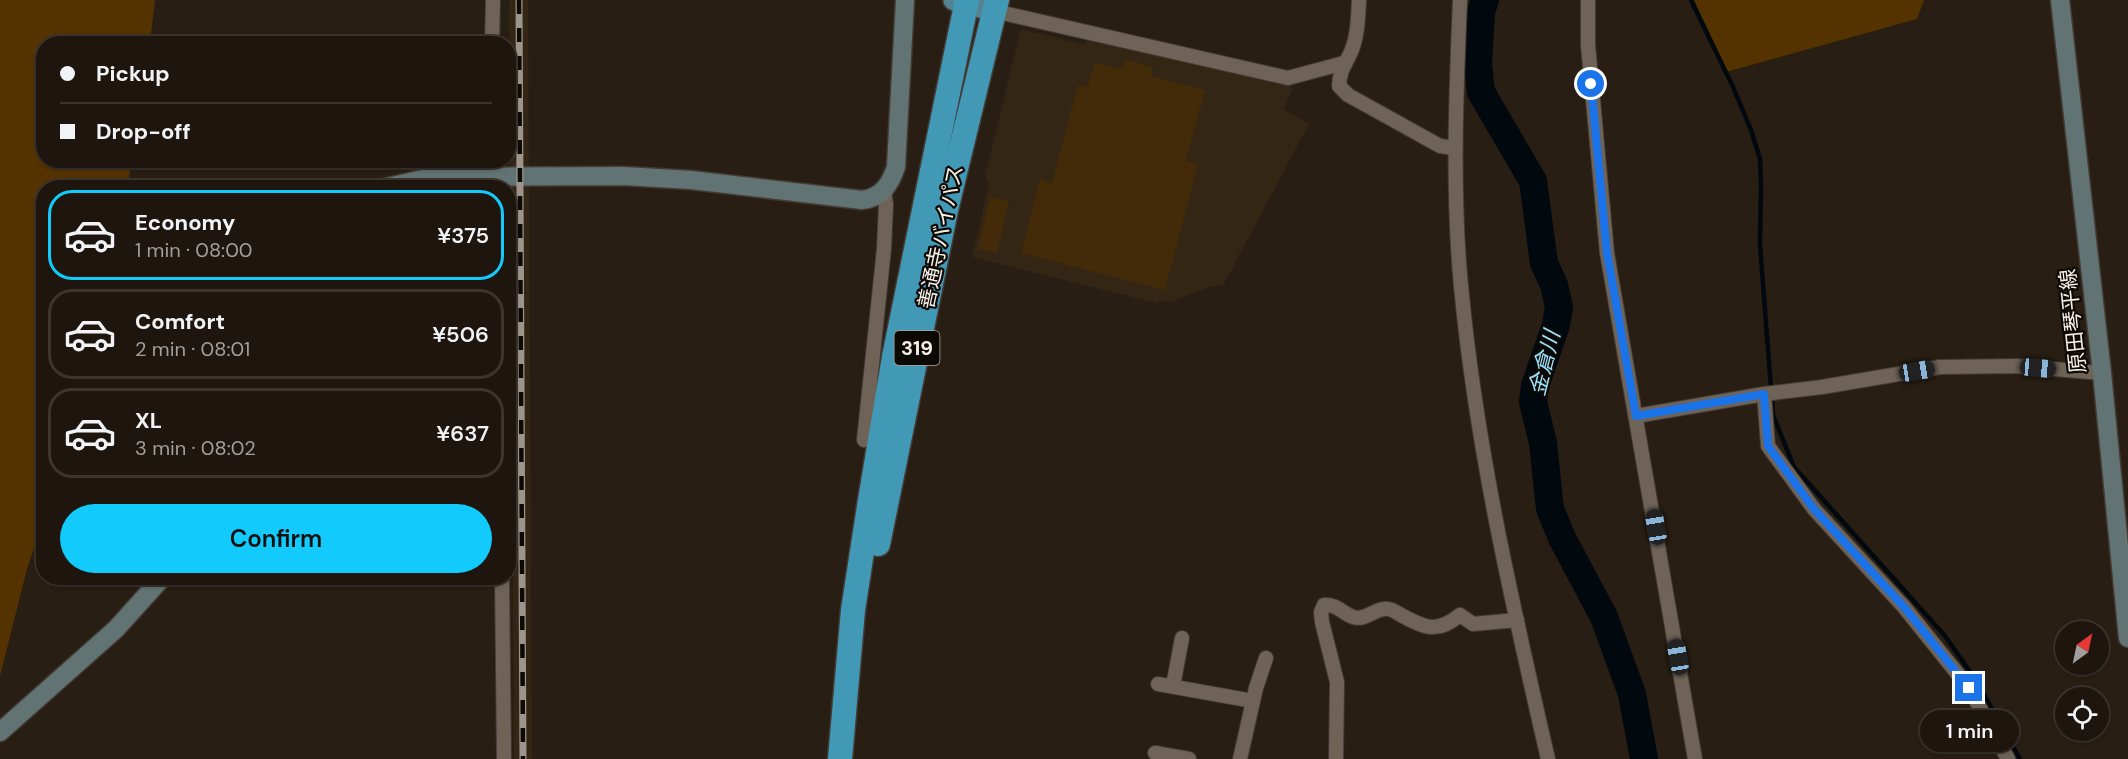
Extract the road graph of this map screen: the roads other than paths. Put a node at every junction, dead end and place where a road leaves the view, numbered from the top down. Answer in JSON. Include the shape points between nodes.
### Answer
{"nodes":[{"id":1,"x":493,"y":0,"type":"edge"},
{"id":2,"x":905,"y":0,"type":"edge"},
{"id":3,"x":1359,"y":0,"type":"edge"},
{"id":4,"x":1460,"y":0,"type":"edge"},
{"id":5,"x":1588,"y":0,"type":"edge"},
{"id":6,"x":2060,"y":0,"type":"edge"},
{"id":7,"x":962,"y":1,"type":"edge"},
{"id":8,"x":995,"y":5,"type":"edge"},
{"id":9,"x":492,"y":36,"type":"edge"},
{"id":10,"x":1344,"y":63,"type":"junction"},
{"id":11,"x":1455,"y":148,"type":"junction"},
{"id":12,"x":470,"y":174,"type":"edge"},
{"id":13,"x":413,"y":180,"type":"edge"},
{"id":14,"x":884,"y":191,"type":"junction"},
{"id":15,"x":2102,"y":373,"type":"junction"},
{"id":16,"x":1769,"y":393,"type":"junction"},
{"id":17,"x":1636,"y":416,"type":"junction"},
{"id":18,"x":864,"y":440,"type":"dead end"},
{"id":19,"x":156,"y":585,"type":"edge"},
{"id":20,"x":502,"y":585,"type":"edge"},
{"id":21,"x":1517,"y":620,"type":"junction"},
{"id":22,"x":1182,"y":638,"type":"dead end"},
{"id":23,"x":2128,"y":638,"type":"edge"},
{"id":24,"x":1266,"y":658,"type":"dead end"},
{"id":25,"x":1158,"y":684,"type":"dead end"},
{"id":26,"x":845,"y":686,"type":"junction"},
{"id":27,"x":1173,"y":686,"type":"junction"},
{"id":28,"x":1253,"y":701,"type":"junction"},
{"id":29,"x":0,"y":732,"type":"edge"},
{"id":30,"x":1155,"y":753,"type":"dead end"},
{"id":31,"x":504,"y":759,"type":"edge"},
{"id":32,"x":840,"y":759,"type":"edge"},
{"id":33,"x":1190,"y":759,"type":"edge"},
{"id":34,"x":1240,"y":759,"type":"edge"},
{"id":35,"x":1336,"y":759,"type":"edge"},
{"id":36,"x":1548,"y":759,"type":"edge"},
{"id":37,"x":1695,"y":759,"type":"edge"},
{"id":38,"x":2007,"y":759,"type":"edge"}],
"edges":[{"from":1,"to":9,"type":"street"},
{"from":2,"to":14,"type":"street","via":[[896,167]]},
{"from":3,"to":10,"type":"street","via":[[1356,35]]},
{"from":4,"to":11,"type":"street"},
{"from":5,"to":17,"type":"street","via":[[1590,67],[1607,253]]},
{"from":6,"to":15,"type":"street","name":"原田琴平線"},
{"from":7,"to":8,"type":"main road"},
{"from":7,"to":26,"type":"highway","name":"善通寺バイパス","number":"319","via":[[894,357],[853,610]]},
{"from":8,"to":10,"type":"street","via":[[1288,78]]},
{"from":8,"to":26,"type":"highway","name":"善通寺バイパス","number":"319","via":[[946,210],[884,518]]},
{"from":10,"to":11,"type":"street","via":[[1339,86],[1348,95],[1440,146]]},
{"from":11,"to":21,"type":"street","via":[[1461,286],[1487,480]]},
{"from":12,"to":13,"type":"street"},
{"from":12,"to":14,"type":"street","via":[[657,178],[862,200]]},
{"from":14,"to":18,"type":"street","via":[[884,249]]},
{"from":15,"to":16,"type":"street","via":[[2017,366],[1940,367]]},
{"from":15,"to":23,"type":"street","name":"原田琴平線"},
{"from":16,"to":17,"type":"street"},
{"from":16,"to":38,"type":"street","via":[[1768,446],[1814,509],[1904,607],[1969,688]]},
{"from":17,"to":37,"type":"street"},
{"from":19,"to":29,"type":"street","via":[[116,629]]},
{"from":20,"to":31,"type":"street"},
{"from":21,"to":35,"type":"street","via":[[1473,624],[1460,615],[1441,626],[1424,627],[1391,609],[1359,618],[1332,604],[1324,605],[1322,622],[1337,682]]},
{"from":21,"to":36,"type":"street"},
{"from":22,"to":27,"type":"street"},
{"from":24,"to":28,"type":"street"},
{"from":25,"to":27,"type":"street"},
{"from":26,"to":32,"type":"highway","name":"善通寺バイパス","number":"319"},
{"from":27,"to":28,"type":"street"},
{"from":28,"to":34,"type":"street"},
{"from":30,"to":33,"type":"street"}]}
